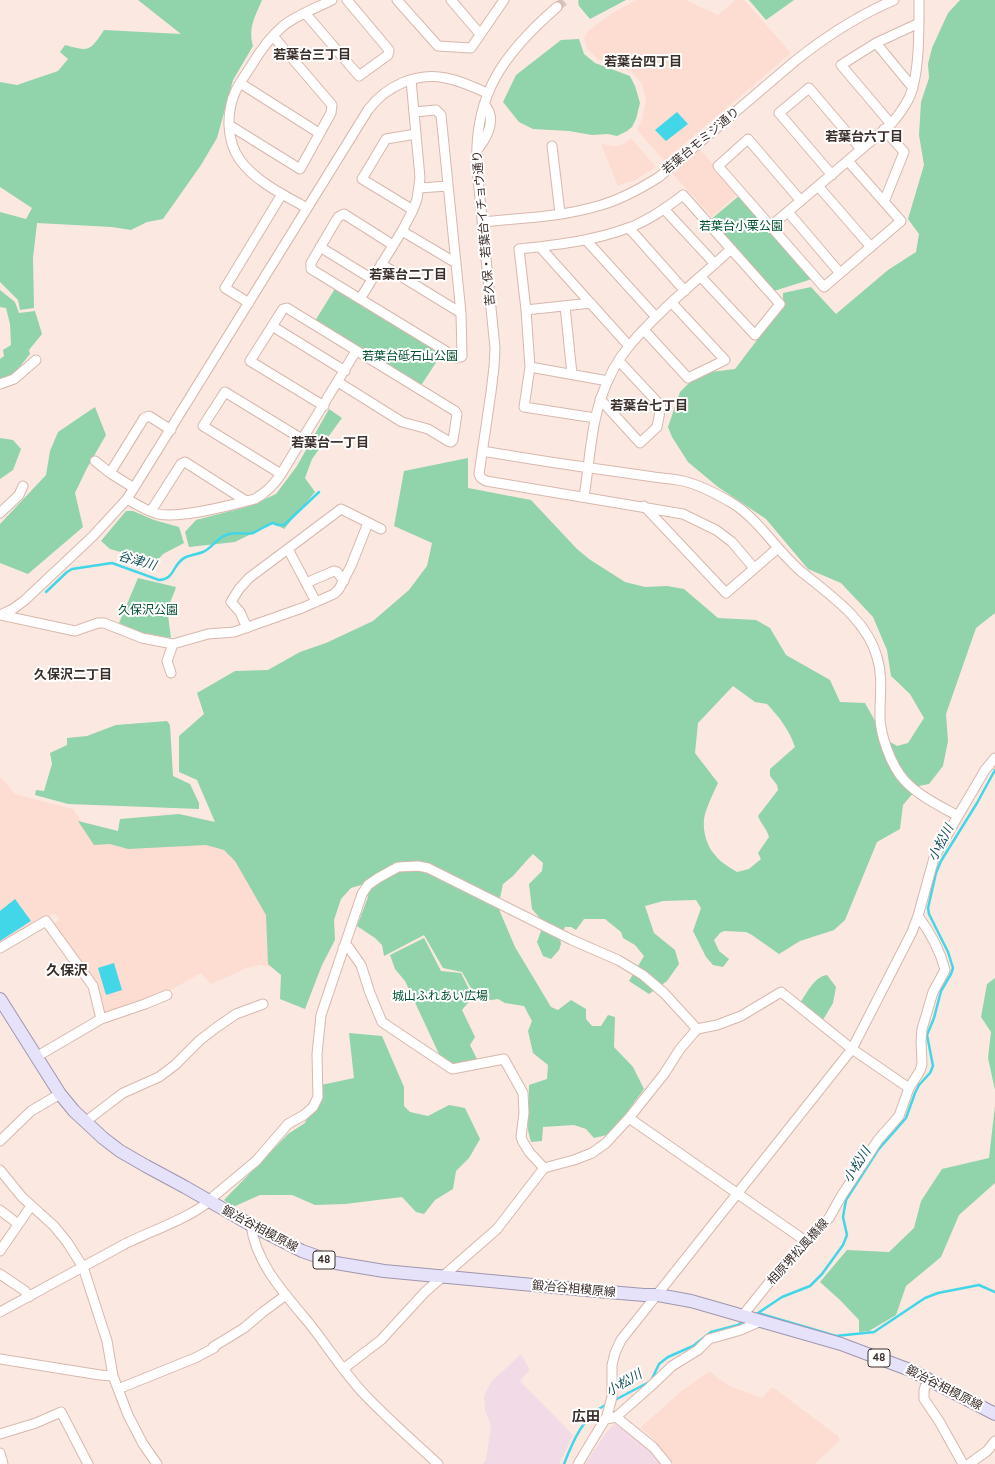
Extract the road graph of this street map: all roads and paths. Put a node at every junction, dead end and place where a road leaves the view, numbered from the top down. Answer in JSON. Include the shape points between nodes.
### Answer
{"nodes":[{"id":1,"x":332,"y":0,"type":"edge"},
{"id":2,"x":347,"y":0,"type":"edge"},
{"id":3,"x":397,"y":0,"type":"edge"},
{"id":4,"x":451,"y":0,"type":"edge"},
{"id":5,"x":504,"y":0,"type":"edge"},
{"id":6,"x":894,"y":0,"type":"edge"},
{"id":7,"x":919,"y":0,"type":"edge"},
{"id":8,"x":557,"y":7,"type":"tunnel mouth"},
{"id":9,"x":305,"y":13,"type":"junction"},
{"id":10,"x":919,"y":23,"type":"junction"},
{"id":11,"x":480,"y":34,"type":"junction"},
{"id":12,"x":272,"y":36,"type":"junction"},
{"id":13,"x":876,"y":43,"type":"junction"},
{"id":14,"x":411,"y":80,"type":"junction"},
{"id":15,"x":240,"y":84,"type":"junction"},
{"id":16,"x":913,"y":88,"type":"junction"},
{"id":17,"x":487,"y":93,"type":"junction"},
{"id":18,"x":414,"y":112,"type":"junction"},
{"id":19,"x":229,"y":125,"type":"junction"},
{"id":20,"x":887,"y":127,"type":"junction"},
{"id":21,"x":319,"y":133,"type":"junction"},
{"id":22,"x":416,"y":134,"type":"junction"},
{"id":23,"x":552,"y":146,"type":"dead end"},
{"id":24,"x":861,"y":150,"type":"junction"},
{"id":25,"x":848,"y":161,"type":"junction"},
{"id":26,"x":832,"y":175,"type":"junction"},
{"id":27,"x":448,"y":186,"type":"junction"},
{"id":28,"x":818,"y":186,"type":"junction"},
{"id":29,"x":419,"y":188,"type":"junction"},
{"id":30,"x":282,"y":194,"type":"junction"},
{"id":31,"x":801,"y":201,"type":"junction"},
{"id":32,"x":884,"y":202,"type":"junction"},
{"id":33,"x":307,"y":208,"type":"junction"},
{"id":34,"x":664,"y":209,"type":"junction"},
{"id":35,"x":413,"y":210,"type":"junction"},
{"id":36,"x":788,"y":212,"type":"junction"},
{"id":37,"x":560,"y":214,"type":"junction"},
{"id":38,"x":482,"y":222,"type":"junction"},
{"id":39,"x":771,"y":226,"type":"junction"},
{"id":40,"x":629,"y":228,"type":"junction"},
{"id":41,"x":402,"y":231,"type":"junction"},
{"id":42,"x":586,"y":240,"type":"junction"},
{"id":43,"x":393,"y":245,"type":"junction"},
{"id":44,"x":320,"y":247,"type":"junction"},
{"id":45,"x":540,"y":247,"type":"junction"},
{"id":46,"x":871,"y":247,"type":"junction"},
{"id":47,"x":731,"y":249,"type":"junction"},
{"id":48,"x":456,"y":263,"type":"junction"},
{"id":49,"x":381,"y":264,"type":"junction"},
{"id":50,"x":715,"y":264,"type":"junction"},
{"id":51,"x":840,"y":273,"type":"junction"},
{"id":52,"x":701,"y":277,"type":"junction"},
{"id":53,"x":372,"y":279,"type":"junction"},
{"id":54,"x":685,"y":291,"type":"junction"},
{"id":55,"x":360,"y":298,"type":"junction"},
{"id":56,"x":249,"y":303,"type":"junction"},
{"id":57,"x":591,"y":303,"type":"junction"},
{"id":58,"x":672,"y":303,"type":"junction"},
{"id":59,"x":565,"y":306,"type":"junction"},
{"id":60,"x":526,"y":310,"type":"junction"},
{"id":61,"x":461,"y":313,"type":"junction"},
{"id":62,"x":656,"y":317,"type":"junction"},
{"id":63,"x":272,"y":326,"type":"junction"},
{"id":64,"x":644,"y":330,"type":"junction"},
{"id":65,"x":629,"y":346,"type":"junction"},
{"id":66,"x":356,"y":351,"type":"junction"},
{"id":67,"x":36,"y":360,"type":"dead end"},
{"id":68,"x":619,"y":361,"type":"junction"},
{"id":69,"x":530,"y":367,"type":"junction"},
{"id":70,"x":345,"y":370,"type":"junction"},
{"id":71,"x":572,"y":374,"type":"junction"},
{"id":72,"x":608,"y":380,"type":"junction"},
{"id":73,"x":338,"y":382,"type":"junction"},
{"id":74,"x":0,"y":384,"type":"edge"},
{"id":75,"x":600,"y":399,"type":"junction"},
{"id":76,"x":324,"y":406,"type":"junction"},
{"id":77,"x":595,"y":418,"type":"junction"},
{"id":78,"x":171,"y":430,"type":"junction"},
{"id":79,"x":302,"y":439,"type":"junction"},
{"id":80,"x":482,"y":451,"type":"junction"},
{"id":81,"x":95,"y":461,"type":"dead end"},
{"id":82,"x":588,"y":468,"type":"junction"},
{"id":83,"x":110,"y":474,"type":"junction"},
{"id":84,"x":281,"y":474,"type":"junction"},
{"id":85,"x":23,"y":486,"type":"dead end"},
{"id":86,"x":134,"y":488,"type":"junction"},
{"id":87,"x":584,"y":497,"type":"junction"},
{"id":88,"x":127,"y":499,"type":"junction"},
{"id":89,"x":246,"y":501,"type":"junction"},
{"id":90,"x":644,"y":506,"type":"junction"},
{"id":91,"x":151,"y":511,"type":"junction"},
{"id":92,"x":0,"y":513,"type":"edge"},
{"id":93,"x":368,"y":523,"type":"junction"},
{"id":94,"x":381,"y":529,"type":"dead end"},
{"id":95,"x":778,"y":548,"type":"junction"},
{"id":96,"x":288,"y":549,"type":"junction"},
{"id":97,"x":754,"y":568,"type":"junction"},
{"id":98,"x":344,"y":581,"type":"junction"},
{"id":99,"x":306,"y":583,"type":"junction"},
{"id":100,"x":316,"y":602,"type":"junction"},
{"id":101,"x":0,"y":615,"type":"edge"},
{"id":102,"x":247,"y":628,"type":"junction"},
{"id":103,"x":173,"y":644,"type":"junction"},
{"id":104,"x":171,"y":673,"type":"dead end"},
{"id":105,"x":995,"y":758,"type":"edge"},
{"id":106,"x":958,"y":816,"type":"junction"},
{"id":107,"x":918,"y":916,"type":"junction"},
{"id":108,"x":0,"y":948,"type":"edge"},
{"id":109,"x":343,"y":948,"type":"junction"},
{"id":110,"x":167,"y":995,"type":"dead end"},
{"id":111,"x":0,"y":999,"type":"edge"},
{"id":112,"x":263,"y":1004,"type":"dead end"},
{"id":113,"x":101,"y":1019,"type":"junction"},
{"id":114,"x":697,"y":1029,"type":"junction"},
{"id":115,"x":852,"y":1049,"type":"junction"},
{"id":116,"x":36,"y":1057,"type":"junction"},
{"id":117,"x":909,"y":1088,"type":"junction"},
{"id":118,"x":60,"y":1094,"type":"junction"},
{"id":119,"x":629,"y":1118,"type":"junction"},
{"id":120,"x":85,"y":1122,"type":"junction"},
{"id":121,"x":0,"y":1141,"type":"edge"},
{"id":122,"x":544,"y":1168,"type":"junction"},
{"id":123,"x":0,"y":1170,"type":"edge"},
{"id":124,"x":738,"y":1194,"type":"junction"},
{"id":125,"x":209,"y":1202,"type":"junction"},
{"id":126,"x":31,"y":1206,"type":"junction"},
{"id":127,"x":0,"y":1210,"type":"edge"},
{"id":128,"x":18,"y":1224,"type":"junction"},
{"id":129,"x":251,"y":1225,"type":"junction"},
{"id":130,"x":807,"y":1242,"type":"junction"},
{"id":131,"x":0,"y":1251,"type":"edge"},
{"id":132,"x":83,"y":1268,"type":"junction"},
{"id":133,"x":0,"y":1274,"type":"edge"},
{"id":134,"x":443,"y":1277,"type":"junction"},
{"id":135,"x":286,"y":1295,"type":"junction"},
{"id":136,"x":658,"y":1295,"type":"junction"},
{"id":137,"x":29,"y":1296,"type":"junction"},
{"id":138,"x":0,"y":1312,"type":"edge"},
{"id":139,"x":751,"y":1318,"type":"junction"},
{"id":140,"x":0,"y":1359,"type":"edge"},
{"id":141,"x":343,"y":1369,"type":"junction"},
{"id":142,"x":114,"y":1376,"type":"junction"},
{"id":143,"x":928,"y":1379,"type":"junction"},
{"id":144,"x":118,"y":1389,"type":"junction"},
{"id":145,"x":995,"y":1414,"type":"edge"},
{"id":146,"x":610,"y":1417,"type":"junction"},
{"id":147,"x":0,"y":1434,"type":"edge"},
{"id":148,"x":995,"y":1441,"type":"edge"},
{"id":149,"x":0,"y":1453,"type":"edge"},
{"id":150,"x":3,"y":1464,"type":"edge"},
{"id":151,"x":88,"y":1464,"type":"edge"},
{"id":152,"x":157,"y":1464,"type":"edge"},
{"id":153,"x":438,"y":1464,"type":"edge"},
{"id":154,"x":578,"y":1464,"type":"edge"},
{"id":155,"x":667,"y":1464,"type":"edge"},
{"id":156,"x":963,"y":1464,"type":"edge"},
{"id":157,"x":969,"y":1464,"type":"edge"}],
"edges":[{"from":1,"to":9,"type":"street"},
{"from":2,"to":9,"type":"street","via":[[389,50],[389,53],[359,76]]},
{"from":3,"to":11,"type":"street","via":[[440,47],[471,48]]},
{"from":4,"to":11,"type":"street"},
{"from":5,"to":11,"type":"street"},
{"from":6,"to":37,"type":"street","name":"若葉台モミジ通り","via":[[839,29],[806,52],[659,177],[620,199]]},
{"from":7,"to":10,"type":"street"},
{"from":8,"to":17,"type":"street","via":[[517,45]]},
{"from":9,"to":12,"type":"street"},
{"from":10,"to":13,"type":"street"},
{"from":10,"to":16,"type":"street"},
{"from":12,"to":15,"type":"street"},
{"from":12,"to":21,"type":"street","via":[[332,106],[331,113]]},
{"from":13,"to":16,"type":"street"},
{"from":13,"to":20,"type":"street","via":[[841,65]]},
{"from":14,"to":17,"type":"street","via":[[446,78]]},
{"from":14,"to":18,"type":"street"},
{"from":14,"to":33,"type":"street","via":[[387,91],[373,104]]},
{"from":15,"to":19,"type":"street","via":[[232,100]]},
{"from":15,"to":21,"type":"street"},
{"from":16,"to":20,"type":"street","via":[[904,106]]},
{"from":17,"to":38,"type":"street","name":"苦久保・若葉台イチョウ通り","via":[[484,104],[490,114],[490,124],[486,137],[477,150]]},
{"from":18,"to":22,"type":"street"},
{"from":18,"to":27,"type":"street","via":[[436,110],[441,114]]},
{"from":19,"to":21,"type":"street","via":[[300,169]]},
{"from":19,"to":30,"type":"street","via":[[235,151],[241,160],[257,177]]},
{"from":20,"to":24,"type":"street"},
{"from":20,"to":32,"type":"street","via":[[904,152]]},
{"from":22,"to":29,"type":"street","via":[[420,169]]},
{"from":22,"to":35,"type":"street","via":[[386,139],[362,179]]},
{"from":23,"to":37,"type":"street"},
{"from":24,"to":25,"type":"street"},
{"from":24,"to":26,"type":"street","via":[[809,88],[779,113]]},
{"from":25,"to":26,"type":"street"},
{"from":25,"to":32,"type":"street"},
{"from":26,"to":28,"type":"street"},
{"from":27,"to":29,"type":"street"},
{"from":27,"to":48,"type":"street"},
{"from":28,"to":31,"type":"street"},
{"from":28,"to":46,"type":"street"},
{"from":29,"to":35,"type":"street"},
{"from":30,"to":33,"type":"street"},
{"from":30,"to":56,"type":"street","via":[[225,288]]},
{"from":31,"to":36,"type":"street"},
{"from":31,"to":39,"type":"street","via":[[748,139],[718,166]]},
{"from":32,"to":46,"type":"street","via":[[901,221]]},
{"from":33,"to":56,"type":"street"},
{"from":34,"to":40,"type":"street"},
{"from":34,"to":47,"type":"street","via":[[683,195]]},
{"from":34,"to":50,"type":"street"},
{"from":35,"to":41,"type":"street"},
{"from":36,"to":39,"type":"street"},
{"from":36,"to":51,"type":"street"},
{"from":37,"to":38,"type":"street","name":"若葉台モミジ通り"},
{"from":38,"to":80,"type":"street","name":"苦久保・若葉台イチョウ通り","via":[[495,348]]},
{"from":39,"to":51,"type":"street","via":[[824,288]]},
{"from":40,"to":42,"type":"street"},
{"from":40,"to":54,"type":"street"},
{"from":41,"to":43,"type":"street"},
{"from":41,"to":48,"type":"street"},
{"from":42,"to":45,"type":"street"},
{"from":42,"to":62,"type":"street"},
{"from":43,"to":44,"type":"street","via":[[344,214],[338,217]]},
{"from":43,"to":49,"type":"street"},
{"from":44,"to":53,"type":"street"},
{"from":44,"to":55,"type":"street","via":[[311,263],[311,269]]},
{"from":45,"to":57,"type":"street"},
{"from":45,"to":60,"type":"street","via":[[519,249]]},
{"from":46,"to":51,"type":"street"},
{"from":47,"to":50,"type":"street"},
{"from":47,"to":52,"type":"street","via":[[780,304],[755,334]]},
{"from":48,"to":61,"type":"street"},
{"from":49,"to":53,"type":"street"},
{"from":49,"to":61,"type":"street"},
{"from":50,"to":52,"type":"street"},
{"from":52,"to":54,"type":"street"},
{"from":53,"to":55,"type":"street"},
{"from":54,"to":58,"type":"street"},
{"from":55,"to":61,"type":"street","via":[[458,358],[462,356]]},
{"from":56,"to":78,"type":"street"},
{"from":57,"to":59,"type":"street"},
{"from":57,"to":65,"type":"street"},
{"from":58,"to":62,"type":"street"},
{"from":58,"to":64,"type":"street","via":[[725,360],[688,378]]},
{"from":59,"to":60,"type":"street"},
{"from":59,"to":71,"type":"street"},
{"from":60,"to":69,"type":"street"},
{"from":62,"to":64,"type":"street"},
{"from":63,"to":66,"type":"street","via":[[283,308],[287,308]]},
{"from":63,"to":70,"type":"street"},
{"from":63,"to":76,"type":"street","via":[[250,361]]},
{"from":64,"to":65,"type":"street"},
{"from":65,"to":68,"type":"street"},
{"from":66,"to":70,"type":"street"},
{"from":66,"to":73,"type":"street","via":[[455,411],[457,417],[453,440],[448,441],[428,429],[402,422]]},
{"from":67,"to":74,"type":"street","via":[[14,379]]},
{"from":68,"to":72,"type":"street"},
{"from":68,"to":75,"type":"street","via":[[660,406],[657,427],[640,443]]},
{"from":69,"to":71,"type":"street"},
{"from":69,"to":77,"type":"street","via":[[524,407]]},
{"from":70,"to":73,"type":"street"},
{"from":71,"to":72,"type":"street"},
{"from":72,"to":75,"type":"street"},
{"from":73,"to":76,"type":"street"},
{"from":75,"to":77,"type":"street"},
{"from":76,"to":79,"type":"street"},
{"from":77,"to":82,"type":"street"},
{"from":78,"to":83,"type":"street","via":[[149,416],[144,418]]},
{"from":78,"to":86,"type":"street"},
{"from":79,"to":84,"type":"street"},
{"from":79,"to":84,"type":"street","via":[[225,392],[203,426]]},
{"from":80,"to":82,"type":"street"},
{"from":80,"to":87,"type":"street","name":"苦久保・若葉台イチョウ通り","via":[[479,474],[483,480]]},
{"from":81,"to":83,"type":"street"},
{"from":82,"to":87,"type":"street"},
{"from":82,"to":95,"type":"street","via":[[695,484],[733,503],[749,516]]},
{"from":83,"to":86,"type":"street"},
{"from":84,"to":89,"type":"street","via":[[265,494]]},
{"from":85,"to":92,"type":"street","via":[[19,495]]},
{"from":86,"to":88,"type":"street"},
{"from":87,"to":90,"type":"street","name":"苦久保・若葉台イチョウ通り"},
{"from":88,"to":91,"type":"street"},
{"from":88,"to":101,"type":"street","via":[[93,536],[25,600]]},
{"from":89,"to":91,"type":"street","via":[[181,515]]},
{"from":89,"to":91,"type":"street","via":[[183,462]]},
{"from":90,"to":97,"type":"street","name":"苦久保・若葉台イチョウ通り","via":[[683,514],[716,530],[732,542]]},
{"from":90,"to":97,"type":"street","via":[[726,594]]},
{"from":93,"to":94,"type":"street"},
{"from":93,"to":96,"type":"street","via":[[341,509]]},
{"from":93,"to":98,"type":"street"},
{"from":95,"to":97,"type":"street"},
{"from":95,"to":106,"type":"street","via":[[798,569],[830,594],[864,630],[877,656],[881,685],[881,730],[894,765],[910,786]]},
{"from":96,"to":99,"type":"street"},
{"from":96,"to":102,"type":"street","via":[[249,578],[231,602],[240,612]]},
{"from":98,"to":99,"type":"street","via":[[334,571]]},
{"from":98,"to":100,"type":"street","via":[[337,592]]},
{"from":99,"to":100,"type":"street"},
{"from":100,"to":102,"type":"street"},
{"from":101,"to":103,"type":"street","via":[[75,631],[104,623],[142,638]]},
{"from":102,"to":103,"type":"street","via":[[208,634]]},
{"from":103,"to":104,"type":"street","via":[[167,661]]},
{"from":105,"to":106,"type":"street"},
{"from":106,"to":107,"type":"street","via":[[934,858]]},
{"from":107,"to":115,"type":"street"},
{"from":107,"to":117,"type":"street","name":"相原堺松風橋線","via":[[940,954],[945,970],[934,992],[922,1029],[920,1072]]},
{"from":108,"to":113,"type":"street","via":[[46,921],[93,986]]},
{"from":109,"to":114,"type":"street","via":[[362,894],[368,885],[398,867],[428,868],[643,974]]},
{"from":109,"to":122,"type":"street","via":[[347,946],[361,965],[382,1022],[452,1069],[504,1059],[523,1092],[521,1137],[530,1153]]},
{"from":109,"to":125,"type":"street","via":[[321,1015],[317,1054],[318,1097],[313,1107],[288,1124],[256,1161]]},
{"from":110,"to":113,"type":"street"},
{"from":111,"to":116,"type":"main road","name":"鍛冶谷相模原線","number":"48"},
{"from":112,"to":120,"type":"street","via":[[236,1014],[200,1040],[159,1077],[122,1093]]},
{"from":113,"to":116,"type":"street"},
{"from":114,"to":115,"type":"street","via":[[741,1016],[781,992]]},
{"from":114,"to":119,"type":"street"},
{"from":115,"to":117,"type":"street"},
{"from":115,"to":124,"type":"street"},
{"from":116,"to":118,"type":"main road","name":"鍛冶谷相模原線","number":"48"},
{"from":117,"to":130,"type":"street","name":"相原堺松風橋線","via":[[899,1116],[878,1140],[829,1218]]},
{"from":118,"to":120,"type":"main road","name":"鍛冶谷相模原線","number":"48"},
{"from":118,"to":121,"type":"street","via":[[31,1111]]},
{"from":119,"to":122,"type":"street","via":[[606,1143],[592,1153]]},
{"from":119,"to":124,"type":"street"},
{"from":120,"to":125,"type":"main road","name":"鍛冶谷相模原線","number":"48","via":[[120,1151]]},
{"from":122,"to":134,"type":"street","via":[[497,1229]]},
{"from":123,"to":126,"type":"street"},
{"from":124,"to":130,"type":"street"},
{"from":124,"to":136,"type":"street"},
{"from":125,"to":129,"type":"main road","name":"鍛冶谷相模原線","number":"48"},
{"from":125,"to":132,"type":"street","via":[[184,1217],[124,1244]]},
{"from":126,"to":128,"type":"street"},
{"from":126,"to":132,"type":"street","via":[[58,1230]]},
{"from":127,"to":128,"type":"street"},
{"from":128,"to":131,"type":"street"},
{"from":129,"to":134,"type":"main road","name":"鍛冶谷相模原線","number":"48","via":[[302,1251],[336,1264],[384,1272]]},
{"from":129,"to":135,"type":"street","via":[[262,1259]]},
{"from":130,"to":139,"type":"street","name":"相原堺松風橋線","via":[[784,1264]]},
{"from":132,"to":137,"type":"street"},
{"from":132,"to":142,"type":"street","via":[[107,1341]]},
{"from":133,"to":137,"type":"street"},
{"from":134,"to":136,"type":"main road","name":"鍛冶谷相模原線","number":"48"},
{"from":134,"to":141,"type":"street","via":[[421,1296],[381,1340]]},
{"from":135,"to":141,"type":"street"},
{"from":135,"to":144,"type":"street","via":[[244,1328],[214,1347]]},
{"from":136,"to":139,"type":"main road","name":"鍛冶谷相模原線","number":"48","via":[[691,1301]]},
{"from":136,"to":146,"type":"street","via":[[627,1331],[615,1353],[612,1365]]},
{"from":137,"to":138,"type":"street"},
{"from":139,"to":143,"type":"main road","name":"鍛冶谷相模原線","number":"48","via":[[841,1344]]},
{"from":139,"to":146,"type":"street","name":"相原堺松風橋線","via":[[740,1330],[709,1339]]},
{"from":140,"to":142,"type":"street"},
{"from":141,"to":153,"type":"street","via":[[369,1399]]},
{"from":142,"to":144,"type":"street"},
{"from":143,"to":145,"type":"main road","name":"鍛冶谷相模原線","number":"48"},
{"from":143,"to":156,"type":"street","via":[[924,1399]]},
{"from":144,"to":152,"type":"street","via":[[143,1444]]},
{"from":146,"to":154,"type":"street","name":"相原堺松風橋線"},
{"from":146,"to":155,"type":"street","via":[[653,1448]]},
{"from":147,"to":151,"type":"street","via":[[61,1412]]},
{"from":148,"to":157,"type":"street","via":[[987,1451]]},
{"from":149,"to":150,"type":"street"}]}
